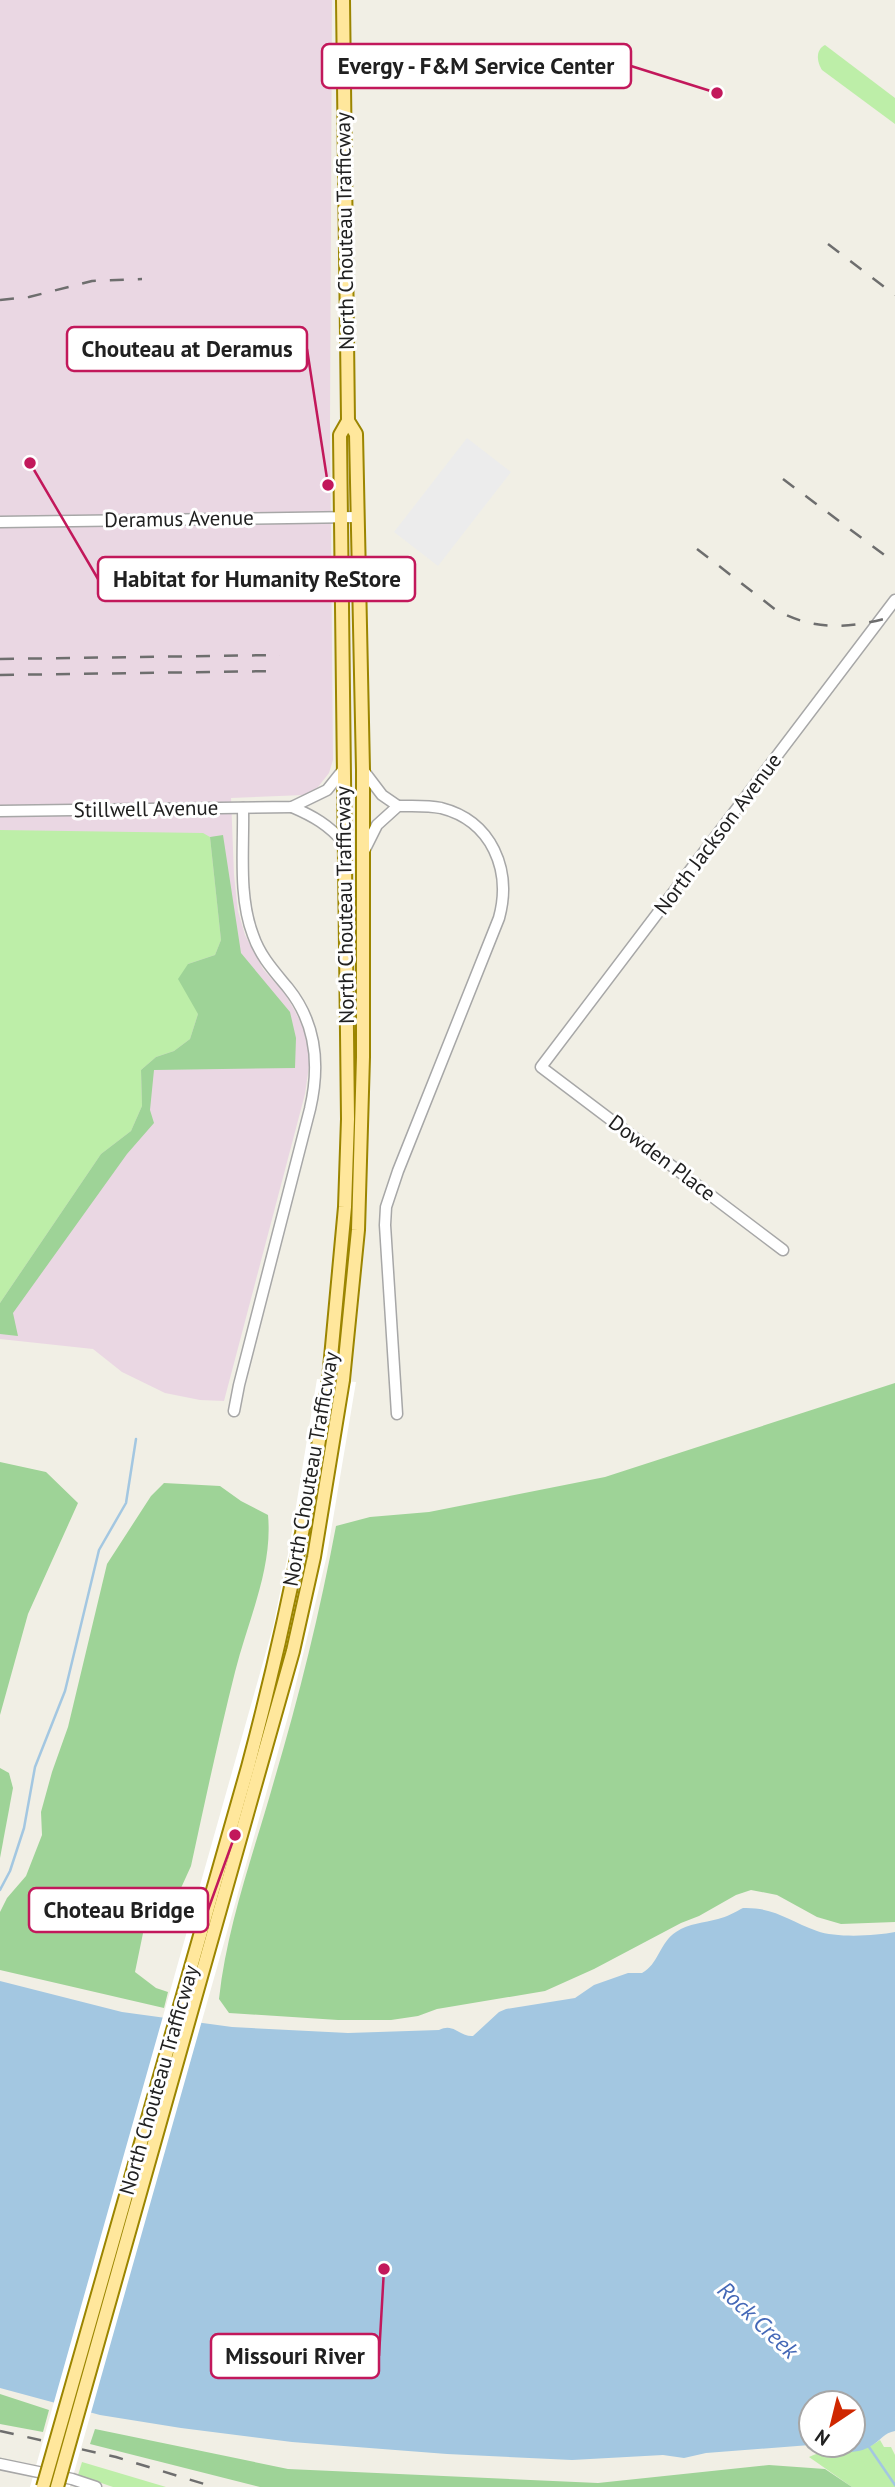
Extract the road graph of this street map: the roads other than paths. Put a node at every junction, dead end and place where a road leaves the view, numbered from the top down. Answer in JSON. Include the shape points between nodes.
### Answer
{"nodes":[{"id":1,"x":343,"y":0,"type":"edge"},
{"id":2,"x":348,"y":421,"type":"junction"},
{"id":3,"x":341,"y":517,"type":"junction"},
{"id":4,"x":357,"y":517,"type":"junction"},
{"id":5,"x":0,"y":522,"type":"edge"},
{"id":6,"x":895,"y":600,"type":"edge"},
{"id":7,"x":342,"y":770,"type":"junction"},
{"id":8,"x":363,"y":770,"type":"junction"},
{"id":9,"x":398,"y":806,"type":"junction"},
{"id":10,"x":292,"y":807,"type":"junction"},
{"id":11,"x":243,"y":808,"type":"junction"},
{"id":12,"x":0,"y":810,"type":"edge"},
{"id":13,"x":344,"y":843,"type":"junction"},
{"id":14,"x":362,"y":855,"type":"junction"},
{"id":15,"x":541,"y":1067,"type":"joint"},
{"id":16,"x":783,"y":1250,"type":"dead end"},
{"id":17,"x":234,"y":1411,"type":"dead end"},
{"id":18,"x":397,"y":1414,"type":"dead end"},
{"id":19,"x":0,"y":2464,"type":"edge"},
{"id":20,"x":43,"y":2487,"type":"edge"},
{"id":21,"x":57,"y":2487,"type":"edge"},
{"id":22,"x":96,"y":2487,"type":"edge"}],
"edges":[{"from":1,"to":2,"type":"main road","name":"North Chouteau Trafficway"},
{"from":2,"to":3,"type":"main road","name":"North Chouteau Trafficway","via":[[340,435]]},
{"from":2,"to":4,"type":"main road","name":"North Chouteau Trafficway","via":[[356,434]]},
{"from":3,"to":4,"type":"street","name":"Deramus Avenue"},
{"from":3,"to":5,"type":"street","name":"Deramus Avenue"},
{"from":3,"to":7,"type":"main road","name":"North Chouteau Trafficway"},
{"from":4,"to":8,"type":"main road","name":"North Chouteau Trafficway"},
{"from":6,"to":15,"type":"street","name":"North Jackson Avenue"},
{"from":7,"to":10,"type":"street","name":"Stillwell Avenue","via":[[327,790]]},
{"from":7,"to":13,"type":"main road","name":"North Chouteau Trafficway"},
{"from":8,"to":9,"type":"street","via":[[382,795]]},
{"from":8,"to":14,"type":"main road","name":"North Chouteau Trafficway"},
{"from":9,"to":14,"type":"street","name":"North Chouteau Trafficway","via":[[377,825]]},
{"from":9,"to":18,"type":"street","via":[[428,806],[459,815],[488,840],[505,884],[499,918],[387,1207]]},
{"from":10,"to":11,"type":"street","name":"Stillwell Avenue"},
{"from":10,"to":13,"type":"street","name":"Stillwell Avenue","via":[[314,817]]},
{"from":11,"to":12,"type":"street","name":"Stillwell Avenue"},
{"from":11,"to":17,"type":"street","name":"North Chouteau Trafficway","via":[[245,899],[251,932],[304,1013],[316,1067],[310,1110]]},
{"from":13,"to":20,"type":"main road","name":"North Chouteau Trafficway","bridge":true,"via":[[348,1002],[345,1207],[329,1379],[312,1487],[279,1650],[248,1767]]},
{"from":14,"to":21,"type":"main road","name":"North Chouteau Trafficway","bridge":true,"via":[[358,1230],[343,1380],[314,1557],[293,1651]]},
{"from":15,"to":16,"type":"street","name":"Dowden Place"},
{"from":19,"to":22,"type":"street"}]}
